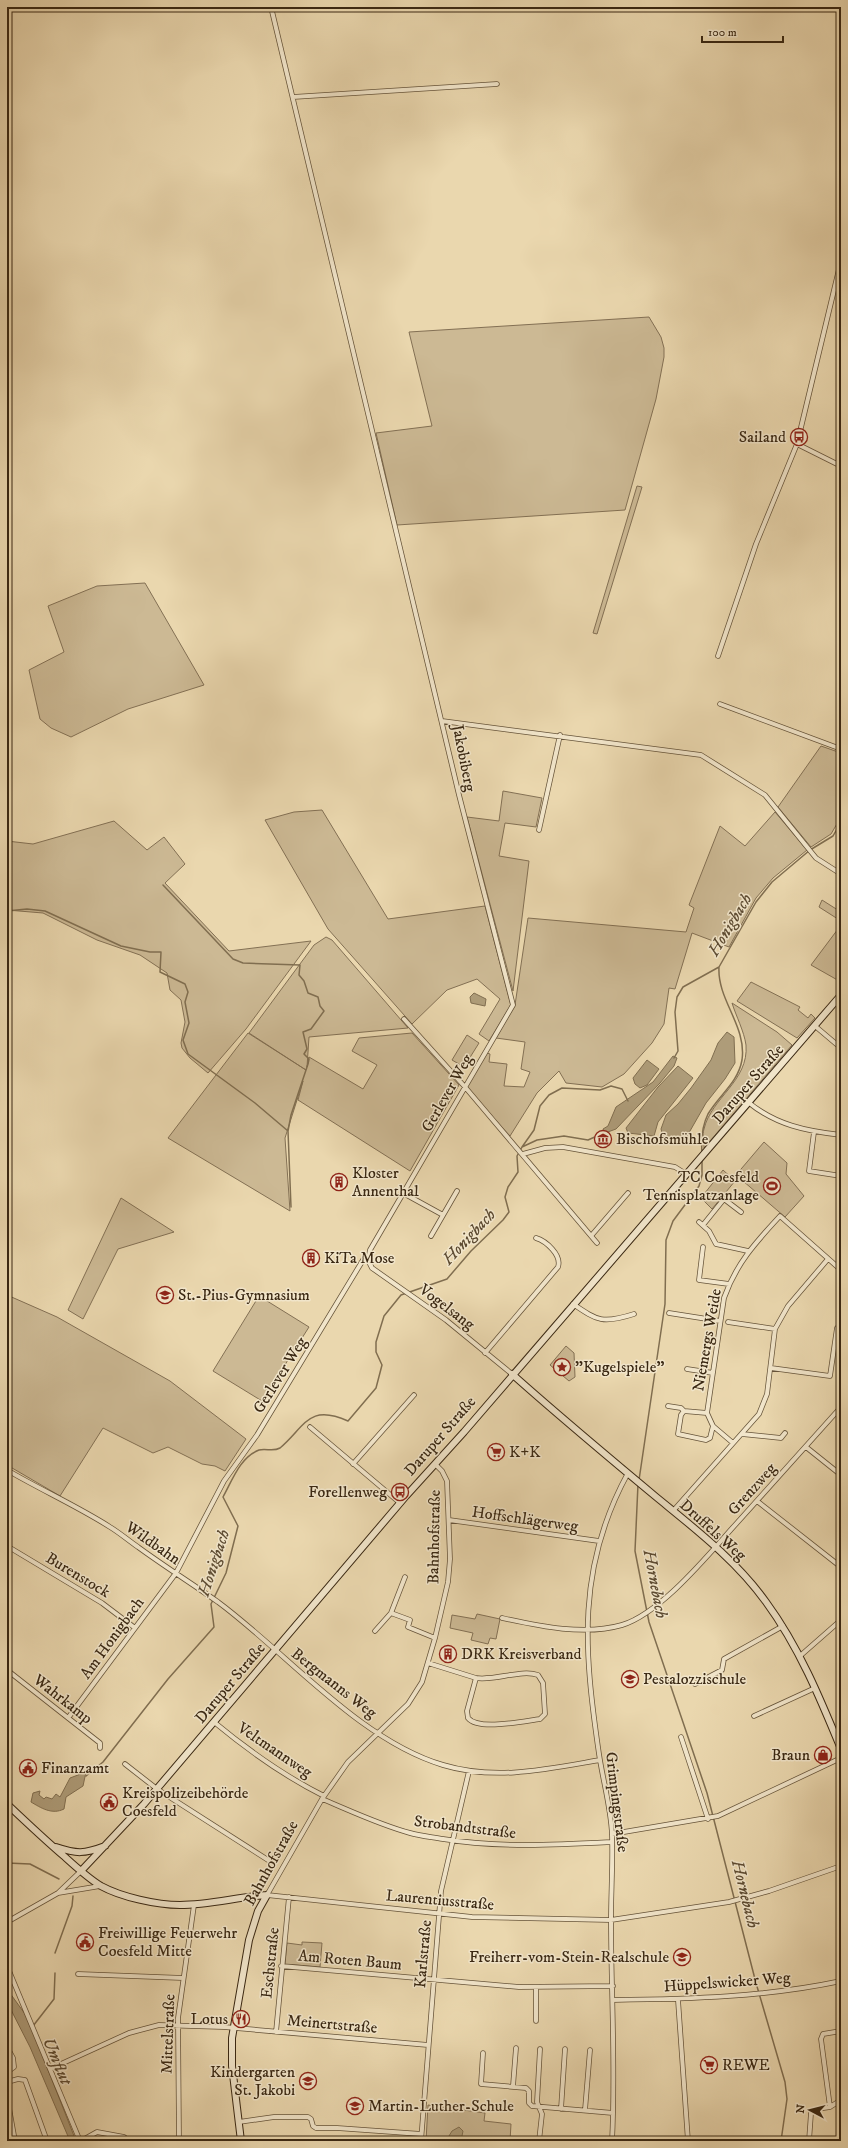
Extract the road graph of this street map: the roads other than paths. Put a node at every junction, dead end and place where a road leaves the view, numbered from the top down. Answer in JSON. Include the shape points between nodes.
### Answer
{"nodes":[{"id":1,"x":272,"y":7,"type":"edge"},
{"id":2,"x":497,"y":84,"type":"dead end"},
{"id":3,"x":293,"y":98,"type":"junction"},
{"id":4,"x":841,"y":261,"type":"edge"},
{"id":5,"x":797,"y":444,"type":"junction"},
{"id":6,"x":841,"y":466,"type":"edge"},
{"id":7,"x":718,"y":656,"type":"dead end"},
{"id":8,"x":720,"y":704,"type":"dead end"},
{"id":9,"x":442,"y":721,"type":"junction"},
{"id":10,"x":560,"y":736,"type":"junction"},
{"id":11,"x":841,"y":750,"type":"edge"},
{"id":12,"x":539,"y":830,"type":"dead end"},
{"id":13,"x":841,"y":874,"type":"edge"},
{"id":14,"x":841,"y":995,"type":"edge"},
{"id":15,"x":513,"y":1005,"type":"joint"},
{"id":16,"x":404,"y":1019,"type":"dead end"},
{"id":17,"x":815,"y":1026,"type":"junction"},
{"id":18,"x":841,"y":1048,"type":"edge"},
{"id":19,"x":465,"y":1087,"type":"junction"},
{"id":20,"x":748,"y":1102,"type":"junction"},
{"id":21,"x":814,"y":1132,"type":"junction"},
{"id":22,"x":841,"y":1135,"type":"edge"},
{"id":23,"x":522,"y":1153,"type":"junction"},
{"id":24,"x":686,"y":1174,"type":"junction"},
{"id":25,"x":841,"y":1176,"type":"edge"},
{"id":26,"x":841,"y":1184,"type":"edge"},
{"id":27,"x":457,"y":1191,"type":"dead end"},
{"id":28,"x":403,"y":1193,"type":"junction"},
{"id":29,"x":628,"y":1193,"type":"dead end"},
{"id":30,"x":839,"y":1203,"type":"dead end"},
{"id":31,"x":741,"y":1212,"type":"dead end"},
{"id":32,"x":444,"y":1215,"type":"junction"},
{"id":33,"x":699,"y":1222,"type":"dead end"},
{"id":34,"x":703,"y":1225,"type":"junction"},
{"id":35,"x":431,"y":1236,"type":"dead end"},
{"id":36,"x":591,"y":1236,"type":"junction"},
{"id":37,"x":536,"y":1238,"type":"dead end"},
{"id":38,"x":597,"y":1243,"type":"dead end"},
{"id":39,"x":703,"y":1247,"type":"dead end"},
{"id":40,"x":748,"y":1250,"type":"junction"},
{"id":41,"x":828,"y":1259,"type":"junction"},
{"id":42,"x":368,"y":1260,"type":"junction"},
{"id":43,"x":841,"y":1270,"type":"edge"},
{"id":44,"x":729,"y":1284,"type":"junction"},
{"id":45,"x":573,"y":1304,"type":"junction"},
{"id":46,"x":669,"y":1313,"type":"dead end"},
{"id":47,"x":634,"y":1314,"type":"dead end"},
{"id":48,"x":720,"y":1321,"type":"junction"},
{"id":49,"x":728,"y":1322,"type":"dead end"},
{"id":50,"x":836,"y":1328,"type":"dead end"},
{"id":51,"x":776,"y":1330,"type":"junction"},
{"id":52,"x":485,"y":1353,"type":"junction"},
{"id":53,"x":771,"y":1368,"type":"junction"},
{"id":54,"x":687,"y":1369,"type":"dead end"},
{"id":55,"x":713,"y":1373,"type":"junction"},
{"id":56,"x":512,"y":1374,"type":"junction"},
{"id":57,"x":414,"y":1395,"type":"dead end"},
{"id":58,"x":668,"y":1406,"type":"dead end"},
{"id":59,"x":841,"y":1407,"type":"edge"},
{"id":60,"x":684,"y":1411,"type":"junction"},
{"id":61,"x":708,"y":1413,"type":"junction"},
{"id":62,"x":713,"y":1426,"type":"junction"},
{"id":63,"x":310,"y":1427,"type":"dead end"},
{"id":64,"x":785,"y":1433,"type":"dead end"},
{"id":65,"x":742,"y":1434,"type":"junction"},
{"id":66,"x":733,"y":1443,"type":"junction"},
{"id":67,"x":806,"y":1447,"type":"junction"},
{"id":68,"x":353,"y":1464,"type":"junction"},
{"id":69,"x":435,"y":1464,"type":"junction"},
{"id":70,"x":7,"y":1470,"type":"edge"},
{"id":71,"x":628,"y":1473,"type":"junction"},
{"id":72,"x":841,"y":1475,"type":"edge"},
{"id":73,"x":757,"y":1501,"type":"junction"},
{"id":74,"x":400,"y":1503,"type":"junction"},
{"id":75,"x":673,"y":1511,"type":"junction"},
{"id":76,"x":448,"y":1520,"type":"junction"},
{"id":77,"x":599,"y":1541,"type":"junction"},
{"id":78,"x":7,"y":1546,"type":"edge"},
{"id":79,"x":715,"y":1547,"type":"junction"},
{"id":80,"x":841,"y":1567,"type":"edge"},
{"id":81,"x":176,"y":1573,"type":"junction"},
{"id":82,"x":405,"y":1577,"type":"dead end"},
{"id":83,"x":391,"y":1613,"type":"junction"},
{"id":84,"x":502,"y":1618,"type":"dead end"},
{"id":85,"x":840,"y":1622,"type":"edge"},
{"id":86,"x":783,"y":1626,"type":"junction"},
{"id":87,"x":135,"y":1628,"type":"junction"},
{"id":88,"x":586,"y":1630,"type":"junction"},
{"id":89,"x":375,"y":1631,"type":"dead end"},
{"id":90,"x":435,"y":1638,"type":"junction"},
{"id":91,"x":275,"y":1650,"type":"junction"},
{"id":92,"x":800,"y":1656,"type":"junction"},
{"id":93,"x":428,"y":1663,"type":"junction"},
{"id":94,"x":7,"y":1670,"type":"edge"},
{"id":95,"x":476,"y":1678,"type":"junction"},
{"id":96,"x":695,"y":1684,"type":"dead end"},
{"id":97,"x":815,"y":1688,"type":"junction"},
{"id":98,"x":754,"y":1716,"type":"dead end"},
{"id":99,"x":68,"y":1718,"type":"junction"},
{"id":100,"x":214,"y":1722,"type":"junction"},
{"id":101,"x":378,"y":1733,"type":"junction"},
{"id":102,"x":682,"y":1737,"type":"dead end"},
{"id":103,"x":100,"y":1748,"type":"dead end"},
{"id":104,"x":841,"y":1749,"type":"edge"},
{"id":105,"x":841,"y":1758,"type":"edge"},
{"id":106,"x":600,"y":1760,"type":"junction"},
{"id":107,"x":125,"y":1764,"type":"dead end"},
{"id":108,"x":469,"y":1771,"type":"junction"},
{"id":109,"x":157,"y":1790,"type":"junction"},
{"id":110,"x":323,"y":1798,"type":"junction"},
{"id":111,"x":7,"y":1804,"type":"edge"},
{"id":112,"x":708,"y":1819,"type":"junction"},
{"id":113,"x":612,"y":1834,"type":"junction"},
{"id":114,"x":452,"y":1840,"type":"junction"},
{"id":115,"x":612,"y":1842,"type":"junction"},
{"id":116,"x":108,"y":1845,"type":"junction"},
{"id":117,"x":52,"y":1846,"type":"junction"},
{"id":118,"x":268,"y":1860,"type":"dead end"},
{"id":119,"x":841,"y":1866,"type":"edge"},
{"id":120,"x":81,"y":1871,"type":"junction"},
{"id":121,"x":100,"y":1886,"type":"junction"},
{"id":122,"x":58,"y":1893,"type":"junction"},
{"id":123,"x":267,"y":1895,"type":"junction"},
{"id":124,"x":289,"y":1897,"type":"junction"},
{"id":125,"x":194,"y":1904,"type":"junction"},
{"id":126,"x":438,"y":1913,"type":"junction"},
{"id":127,"x":611,"y":1920,"type":"junction"},
{"id":128,"x":7,"y":1922,"type":"edge"},
{"id":129,"x":7,"y":1966,"type":"edge"},
{"id":130,"x":282,"y":1966,"type":"junction"},
{"id":131,"x":78,"y":1974,"type":"dead end"},
{"id":132,"x":183,"y":1978,"type":"junction"},
{"id":133,"x":433,"y":1980,"type":"junction"},
{"id":134,"x":841,"y":1981,"type":"edge"},
{"id":135,"x":613,"y":1986,"type":"junction"},
{"id":136,"x":536,"y":1987,"type":"junction"},
{"id":137,"x":613,"y":2000,"type":"junction"},
{"id":138,"x":678,"y":2000,"type":"junction"},
{"id":139,"x":536,"y":2021,"type":"dead end"},
{"id":140,"x":179,"y":2026,"type":"junction"},
{"id":141,"x":233,"y":2028,"type":"junction"},
{"id":142,"x":841,"y":2031,"type":"edge"},
{"id":143,"x":276,"y":2032,"type":"junction"},
{"id":144,"x":428,"y":2045,"type":"junction"},
{"id":145,"x":7,"y":2047,"type":"edge"},
{"id":146,"x":516,"y":2048,"type":"dead end"},
{"id":147,"x":540,"y":2049,"type":"dead end"},
{"id":148,"x":565,"y":2049,"type":"dead end"},
{"id":149,"x":590,"y":2050,"type":"dead end"},
{"id":150,"x":483,"y":2053,"type":"dead end"},
{"id":151,"x":50,"y":2069,"type":"junction"},
{"id":152,"x":7,"y":2072,"type":"edge"},
{"id":153,"x":7,"y":2082,"type":"edge"},
{"id":154,"x":513,"y":2086,"type":"junction"},
{"id":155,"x":7,"y":2097,"type":"edge"},
{"id":156,"x":841,"y":2100,"type":"edge"},
{"id":157,"x":540,"y":2107,"type":"junction"},
{"id":158,"x":830,"y":2107,"type":"junction"},
{"id":159,"x":560,"y":2108,"type":"junction"},
{"id":160,"x":585,"y":2110,"type":"junction"},
{"id":161,"x":613,"y":2113,"type":"junction"},
{"id":162,"x":239,"y":2122,"type":"junction"},
{"id":163,"x":421,"y":2134,"type":"junction"},
{"id":164,"x":15,"y":2141,"type":"edge"},
{"id":165,"x":47,"y":2141,"type":"edge"},
{"id":166,"x":80,"y":2141,"type":"edge"},
{"id":167,"x":129,"y":2141,"type":"edge"},
{"id":168,"x":179,"y":2141,"type":"edge"},
{"id":169,"x":241,"y":2141,"type":"edge"},
{"id":170,"x":421,"y":2141,"type":"edge"},
{"id":171,"x":540,"y":2141,"type":"edge"},
{"id":172,"x":612,"y":2141,"type":"edge"},
{"id":173,"x":688,"y":2141,"type":"edge"},
{"id":174,"x":809,"y":2141,"type":"edge"}],
"edges":[{"from":1,"to":3,"type":"street"},
{"from":2,"to":3,"type":"street"},
{"from":3,"to":9,"type":"street"},
{"from":4,"to":5,"type":"street"},
{"from":5,"to":6,"type":"street"},
{"from":5,"to":7,"type":"street","via":[[756,544]]},
{"from":8,"to":11,"type":"street"},
{"from":9,"to":10,"type":"street","name":"Jakobiberg"},
{"from":9,"to":15,"type":"street","name":"Jakobiberg"},
{"from":10,"to":12,"type":"street"},
{"from":10,"to":13,"type":"street","name":"Jakobiberg","via":[[701,755],[765,795],[816,858]]},
{"from":14,"to":17,"type":"street","name":"Daruper Straße"},
{"from":15,"to":19,"type":"street","name":"Gerlever Weg"},
{"from":16,"to":19,"type":"street"},
{"from":17,"to":18,"type":"street"},
{"from":17,"to":20,"type":"street","name":"Daruper Straße"},
{"from":19,"to":23,"type":"street"},
{"from":19,"to":28,"type":"street","name":"Gerlever Weg"},
{"from":20,"to":21,"type":"street","via":[[780,1122]]},
{"from":20,"to":24,"type":"street","name":"Daruper Straße"},
{"from":21,"to":22,"type":"street"},
{"from":21,"to":25,"type":"street","via":[[809,1171]]},
{"from":23,"to":24,"type":"street","via":[[563,1147],[675,1167]]},
{"from":23,"to":36,"type":"street"},
{"from":24,"to":45,"type":"street","name":"Daruper Straße"},
{"from":26,"to":30,"type":"street"},
{"from":27,"to":32,"type":"street"},
{"from":28,"to":32,"type":"street"},
{"from":28,"to":42,"type":"street","name":"Gerlever Weg","via":[[370,1250]]},
{"from":29,"to":36,"type":"street"},
{"from":31,"to":34,"type":"street","via":[[724,1199]]},
{"from":32,"to":35,"type":"street"},
{"from":33,"to":34,"type":"street"},
{"from":34,"to":40,"type":"street","via":[[716,1244]]},
{"from":36,"to":38,"type":"street"},
{"from":37,"to":52,"type":"street","via":[[545,1241],[558,1259],[558,1267]]},
{"from":39,"to":44,"type":"street","via":[[699,1280]]},
{"from":40,"to":41,"type":"street","name":"Niemergs Weide","via":[[780,1216]]},
{"from":40,"to":44,"type":"street","name":"Niemergs Weide"},
{"from":41,"to":43,"type":"street"},
{"from":41,"to":51,"type":"street","via":[[788,1306]]},
{"from":42,"to":52,"type":"street","name":"Vogelsang","via":[[372,1268],[446,1320]]},
{"from":42,"to":81,"type":"street","name":"Gerlever Weg","via":[[362,1260],[260,1429],[230,1471]]},
{"from":44,"to":48,"type":"street","name":"Niemergs Weide"},
{"from":45,"to":47,"type":"street","via":[[589,1316],[598,1319],[622,1318]]},
{"from":45,"to":56,"type":"street","name":"Daruper Straße"},
{"from":46,"to":48,"type":"street"},
{"from":48,"to":55,"type":"street","name":"Niemergs Weide"},
{"from":49,"to":51,"type":"street"},
{"from":50,"to":53,"type":"street","via":[[830,1376]]},
{"from":51,"to":53,"type":"street"},
{"from":52,"to":56,"type":"street","name":"Vogelsang"},
{"from":53,"to":65,"type":"street","via":[[763,1404]]},
{"from":54,"to":55,"type":"street"},
{"from":55,"to":61,"type":"street","name":"Niemergs Weide"},
{"from":56,"to":69,"type":"street","name":"Daruper Straße"},
{"from":56,"to":71,"type":"street","name":"Druffels Weg"},
{"from":57,"to":68,"type":"street"},
{"from":58,"to":60,"type":"street","name":"Niemergs Weide"},
{"from":59,"to":67,"type":"street","name":"Grenzweg"},
{"from":60,"to":61,"type":"street","name":"Niemergs Weide"},
{"from":60,"to":62,"type":"street","name":"Niemergs Weide","via":[[681,1415],[678,1434],[680,1436],[708,1440]]},
{"from":61,"to":62,"type":"street","name":"Niemergs Weide"},
{"from":62,"to":66,"type":"street","name":"Niemergs Weide"},
{"from":63,"to":68,"type":"street"},
{"from":64,"to":65,"type":"street","via":[[781,1438]]},
{"from":65,"to":66,"type":"street"},
{"from":66,"to":75,"type":"street"},
{"from":67,"to":72,"type":"street"},
{"from":67,"to":73,"type":"street","name":"Grenzweg"},
{"from":68,"to":74,"type":"street"},
{"from":69,"to":74,"type":"street","name":"Daruper Straße"},
{"from":69,"to":76,"type":"street","name":"Bahnhofstraße","via":[[447,1480]]},
{"from":70,"to":81,"type":"street","name":"Wildbahn","via":[[110,1527]]},
{"from":71,"to":75,"type":"street","name":"Druffels Weg"},
{"from":71,"to":77,"type":"street","name":"Grimpingstraße","via":[[612,1503]]},
{"from":73,"to":79,"type":"street","name":"Grenzweg"},
{"from":73,"to":80,"type":"street"},
{"from":74,"to":91,"type":"street","name":"Daruper Straße"},
{"from":75,"to":79,"type":"street","name":"Druffels Weg"},
{"from":76,"to":77,"type":"street","name":"Hoffschlägerweg"},
{"from":76,"to":90,"type":"street","name":"Bahnhofstraße","via":[[449,1570]]},
{"from":77,"to":88,"type":"street","name":"Grimpingstraße","via":[[591,1578]]},
{"from":78,"to":87,"type":"street","name":"Burenstock","via":[[102,1603]]},
{"from":79,"to":86,"type":"street","name":"Druffels Weg","via":[[751,1583]]},
{"from":79,"to":88,"type":"street","name":"Grenzweg","via":[[642,1617],[610,1628]]},
{"from":81,"to":87,"type":"street","name":"Am Honigbach"},
{"from":81,"to":91,"type":"street","name":"Wildbahn","via":[[219,1603]]},
{"from":82,"to":83,"type":"street","name":"Bahnhofstraße"},
{"from":83,"to":89,"type":"street","name":"Bahnhofstraße"},
{"from":83,"to":90,"type":"street","via":[[410,1620],[408,1627]]},
{"from":84,"to":88,"type":"street","name":"Grenzweg"},
{"from":85,"to":92,"type":"street"},
{"from":86,"to":92,"type":"street","name":"Druffels Weg"},
{"from":86,"to":96,"type":"street","via":[[724,1659],[722,1670]]},
{"from":87,"to":99,"type":"street","name":"Am Honigbach"},
{"from":88,"to":106,"type":"street","name":"Grimpingstraße"},
{"from":90,"to":93,"type":"street","name":"Bahnhofstraße"},
{"from":91,"to":100,"type":"street","name":"Daruper Straße"},
{"from":91,"to":101,"type":"street","name":"Bergmanns Weg","via":[[330,1697]]},
{"from":92,"to":97,"type":"street","name":"Druffels Weg"},
{"from":93,"to":95,"type":"street"},
{"from":93,"to":101,"type":"street","name":"Bahnhofstraße","via":[[414,1696]]},
{"from":94,"to":99,"type":"street","name":"Wahrkamp"},
{"from":95,"to":95,"type":"street","via":[[467,1711],[470,1721],[497,1724],[540,1719],[545,1714],[543,1684],[538,1675]]},
{"from":97,"to":98,"type":"street"},
{"from":97,"to":104,"type":"street","name":"Druffels Weg"},
{"from":99,"to":103,"type":"street","name":"Wahrkamp","via":[[100,1742]]},
{"from":100,"to":109,"type":"street","name":"Daruper Straße"},
{"from":100,"to":110,"type":"street","name":"Veltmannweg","via":[[280,1772]]},
{"from":101,"to":108,"type":"street","name":"Bergmanns Weg","via":[[433,1762]]},
{"from":101,"to":110,"type":"street","name":"Bahnhofstraße","via":[[348,1762]]},
{"from":102,"to":112,"type":"street"},
{"from":105,"to":112,"type":"street"},
{"from":106,"to":108,"type":"street","name":"Bergmanns Weg","via":[[512,1773]]},
{"from":106,"to":113,"type":"street","name":"Grimpingstraße"},
{"from":107,"to":109,"type":"street"},
{"from":108,"to":114,"type":"street","name":"Karlstraße"},
{"from":109,"to":116,"type":"street","name":"Daruper Straße"},
{"from":109,"to":118,"type":"street"},
{"from":110,"to":114,"type":"street","name":"Strobandtstraße","via":[[380,1824],[411,1834]]},
{"from":110,"to":123,"type":"street","name":"Bahnhofstraße"},
{"from":111,"to":117,"type":"street"},
{"from":112,"to":113,"type":"street"},
{"from":113,"to":115,"type":"street","name":"Grimpingstraße"},
{"from":114,"to":115,"type":"street","name":"Strobandtstraße","via":[[537,1846]]},
{"from":114,"to":126,"type":"street","name":"Karlstraße"},
{"from":115,"to":127,"type":"street","name":"Grimpingstraße"},
{"from":116,"to":117,"type":"street","via":[[82,1853],[71,1853]]},
{"from":116,"to":120,"type":"street","name":"Daruper Straße"},
{"from":117,"to":120,"type":"street"},
{"from":119,"to":127,"type":"street","name":"Laurentiusstraße","via":[[739,1900]]},
{"from":120,"to":121,"type":"street"},
{"from":120,"to":122,"type":"street","name":"Daruper Straße"},
{"from":121,"to":122,"type":"street","name":"Daruper Straße"},
{"from":121,"to":125,"type":"street","via":[[146,1901]]},
{"from":122,"to":128,"type":"street","name":"Daruper Straße"},
{"from":123,"to":124,"type":"street","name":"Laurentiusstraße"},
{"from":123,"to":125,"type":"street"},
{"from":123,"to":141,"type":"street","name":"Bahnhofstraße","via":[[258,1911],[249,1940]]},
{"from":124,"to":126,"type":"street","name":"Laurentiusstraße"},
{"from":124,"to":130,"type":"street","name":"Eschstraße"},
{"from":125,"to":132,"type":"street","name":"Mittelstraße"},
{"from":126,"to":127,"type":"street","name":"Laurentiusstraße","via":[[472,1917]]},
{"from":126,"to":133,"type":"street","name":"Karlstraße"},
{"from":127,"to":135,"type":"street","name":"Grimpingstraße"},
{"from":129,"to":151,"type":"street"},
{"from":130,"to":133,"type":"street","name":"Am Roten Baum"},
{"from":130,"to":143,"type":"street","name":"Eschstraße"},
{"from":131,"to":132,"type":"street"},
{"from":132,"to":140,"type":"street","name":"Mittelstraße"},
{"from":133,"to":136,"type":"street","name":"Am Roten Baum"},
{"from":133,"to":144,"type":"street","name":"Karlstraße"},
{"from":134,"to":138,"type":"street","name":"Hüppelswicker Weg","via":[[764,1994]]},
{"from":135,"to":136,"type":"street","name":"Am Roten Baum"},
{"from":135,"to":137,"type":"street","name":"Grimpingstraße"},
{"from":136,"to":139,"type":"street"},
{"from":137,"to":138,"type":"street","name":"Hüppelswicker Weg"},
{"from":137,"to":161,"type":"street","name":"Grimpingstraße"},
{"from":138,"to":173,"type":"street"},
{"from":140,"to":141,"type":"street","name":"Meinertstraße"},
{"from":140,"to":151,"type":"street","name":"Meinertstraße","via":[[155,2025],[129,2033]]},
{"from":140,"to":168,"type":"street","name":"Mittelstraße"},
{"from":141,"to":143,"type":"street","name":"Meinertstraße"},
{"from":141,"to":162,"type":"street","name":"Bahnhofstraße","via":[[231,2057]]},
{"from":142,"to":158,"type":"street","via":[[823,2034],[821,2039]]},
{"from":143,"to":144,"type":"street","name":"Meinertstraße"},
{"from":144,"to":163,"type":"street","name":"Karlstraße"},
{"from":145,"to":152,"type":"street","via":[[13,2058],[14,2067]]},
{"from":146,"to":154,"type":"street"},
{"from":147,"to":157,"type":"street","via":[[537,2102]]},
{"from":148,"to":159,"type":"street"},
{"from":149,"to":160,"type":"street"},
{"from":150,"to":154,"type":"street","via":[[481,2084]]},
{"from":151,"to":166,"type":"street"},
{"from":153,"to":165,"type":"street","via":[[24,2080]]},
{"from":154,"to":157,"type":"street","via":[[528,2089],[530,2105]]},
{"from":155,"to":164,"type":"street"},
{"from":156,"to":158,"type":"street"},
{"from":157,"to":159,"type":"street"},
{"from":157,"to":171,"type":"street"},
{"from":158,"to":174,"type":"street","via":[[817,2109],[810,2114]]},
{"from":159,"to":160,"type":"street"},
{"from":160,"to":161,"type":"street"},
{"from":161,"to":172,"type":"street","name":"Grimpingstraße"},
{"from":162,"to":163,"type":"street","via":[[308,2117],[316,2128]]},
{"from":162,"to":169,"type":"street","name":"Bahnhofstraße"},
{"from":163,"to":170,"type":"street","name":"Karlstraße"},
{"from":166,"to":167,"type":"street","via":[[97,2132],[124,2137]]}]}
